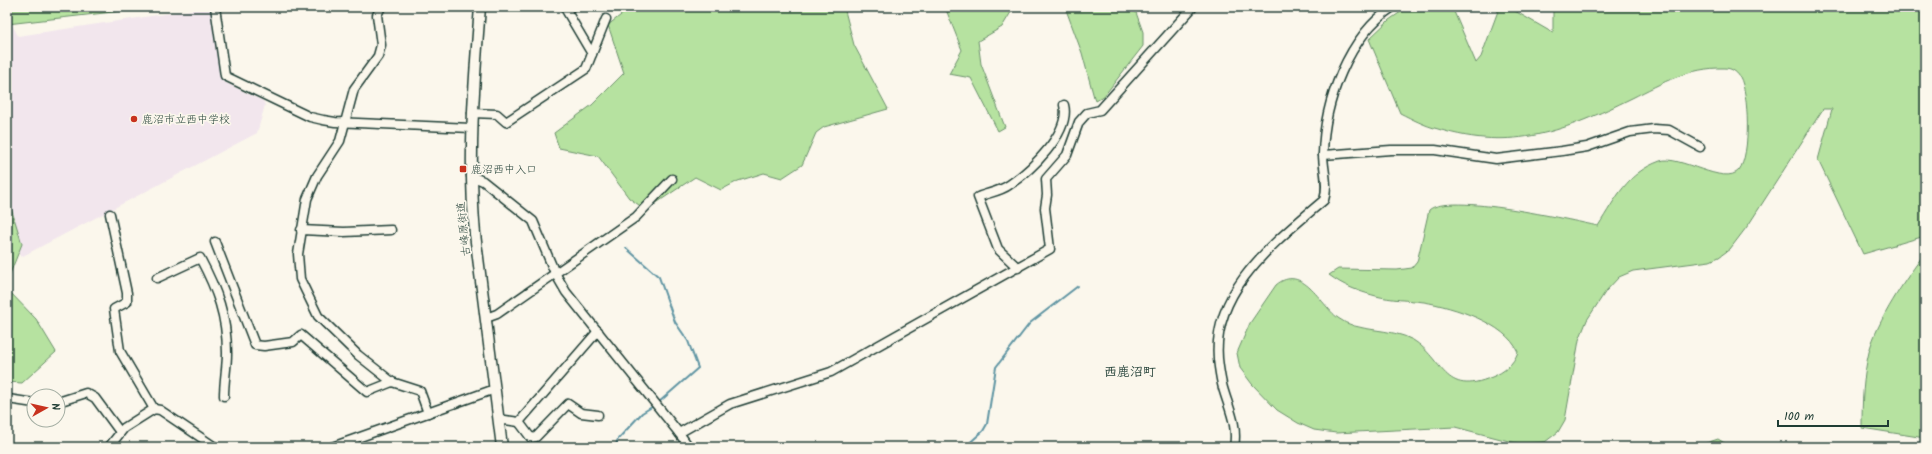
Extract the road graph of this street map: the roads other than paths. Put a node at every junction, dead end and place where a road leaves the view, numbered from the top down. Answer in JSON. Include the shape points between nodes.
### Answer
{"nodes":[{"id":1,"x":215,"y":7,"type":"edge"},
{"id":2,"x":381,"y":7,"type":"edge"},
{"id":3,"x":480,"y":7,"type":"edge"},
{"id":4,"x":571,"y":7,"type":"edge"},
{"id":5,"x":1193,"y":7,"type":"edge"},
{"id":6,"x":1393,"y":7,"type":"edge"},
{"id":7,"x":606,"y":19,"type":"dead end"},
{"id":8,"x":592,"y":54,"type":"junction"},
{"id":9,"x":1064,"y":105,"type":"dead end"},
{"id":10,"x":472,"y":113,"type":"junction"},
{"id":11,"x":347,"y":123,"type":"junction"},
{"id":12,"x":471,"y":128,"type":"junction"},
{"id":13,"x":1700,"y":147,"type":"dead end"},
{"id":14,"x":1323,"y":155,"type":"junction"},
{"id":15,"x":471,"y":176,"type":"junction"},
{"id":16,"x":672,"y":179,"type":"dead end"},
{"id":17,"x":110,"y":214,"type":"dead end"},
{"id":18,"x":301,"y":230,"type":"junction"},
{"id":19,"x":391,"y":230,"type":"dead end"},
{"id":20,"x":215,"y":242,"type":"dead end"},
{"id":21,"x":1018,"y":268,"type":"junction"},
{"id":22,"x":555,"y":273,"type":"junction"},
{"id":23,"x":157,"y":278,"type":"dead end"},
{"id":24,"x":486,"y":318,"type":"junction"},
{"id":25,"x":598,"y":331,"type":"junction"},
{"id":26,"x":392,"y":382,"type":"junction"},
{"id":27,"x":494,"y":389,"type":"junction"},
{"id":28,"x":224,"y":396,"type":"dead end"},
{"id":29,"x":8,"y":399,"type":"dead end"},
{"id":30,"x":66,"y":399,"type":"edge"},
{"id":31,"x":26,"y":402,"type":"edge"},
{"id":32,"x":154,"y":409,"type":"junction"},
{"id":33,"x":428,"y":413,"type":"junction"},
{"id":34,"x":598,"y":415,"type":"dead end"},
{"id":35,"x":498,"y":422,"type":"junction"},
{"id":36,"x":519,"y":422,"type":"junction"},
{"id":37,"x":120,"y":432,"type":"junction"},
{"id":38,"x":679,"y":433,"type":"junction"},
{"id":39,"x":206,"y":444,"type":"edge"},
{"id":40,"x":109,"y":447,"type":"edge"},
{"id":41,"x":215,"y":447,"type":"edge"},
{"id":42,"x":332,"y":447,"type":"edge"},
{"id":43,"x":502,"y":447,"type":"edge"},
{"id":44,"x":689,"y":447,"type":"edge"},
{"id":45,"x":1234,"y":447,"type":"edge"}],
"edges":[{"from":1,"to":11,"type":"street","via":[[225,76],[310,117]]},
{"from":2,"to":11,"type":"street","via":[[377,15],[381,45],[378,56],[354,89]]},
{"from":3,"to":10,"type":"main road","name":"古峰原街道"},
{"from":4,"to":8,"type":"street","via":[[566,10]]},
{"from":5,"to":21,"type":"street","via":[[1100,110],[1087,113],[1079,122],[1067,154],[1046,179],[1045,208],[1050,249]]},
{"from":6,"to":14,"type":"street","via":[[1373,23],[1342,71],[1331,102]]},
{"from":7,"to":8,"type":"street"},
{"from":8,"to":10,"type":"street","via":[[586,69],[506,122],[497,114]]},
{"from":9,"to":21,"type":"street","via":[[1064,124],[1054,141],[1030,169],[1008,186],[978,197],[998,249]]},
{"from":10,"to":12,"type":"main road","name":"古峰原街道"},
{"from":11,"to":12,"type":"street"},
{"from":11,"to":18,"type":"street","via":[[340,141],[310,188]]},
{"from":12,"to":15,"type":"main road","name":"古峰原街道"},
{"from":13,"to":14,"type":"street","via":[[1670,130],[1654,129],[1630,132],[1587,147],[1562,152],[1496,159],[1435,150]]},
{"from":14,"to":45,"type":"street","via":[[1326,192],[1324,200],[1263,254],[1236,289],[1222,319],[1217,342],[1218,360],[1223,387],[1233,415],[1236,432]]},
{"from":15,"to":22,"type":"street","via":[[483,181],[533,221]]},
{"from":15,"to":24,"type":"main road","name":"古峰原街道","via":[[475,234]]},
{"from":16,"to":22,"type":"street","via":[[636,217]]},
{"from":17,"to":32,"type":"street","via":[[127,293],[127,302],[114,309],[120,350]]},
{"from":18,"to":19,"type":"street"},
{"from":18,"to":26,"type":"street","via":[[298,254],[300,279],[318,316],[366,362]]},
{"from":20,"to":26,"type":"street","via":[[255,345],[294,342],[301,335],[366,392]]},
{"from":21,"to":38,"type":"street","via":[[831,372],[730,404]]},
{"from":22,"to":24,"type":"street","via":[[497,314]]},
{"from":22,"to":25,"type":"street","via":[[566,292]]},
{"from":23,"to":28,"type":"street","via":[[200,258],[216,289],[225,323],[227,354]]},
{"from":24,"to":27,"type":"main road","name":"古峰原街道"},
{"from":25,"to":36,"type":"street"},
{"from":25,"to":38,"type":"street"},
{"from":26,"to":33,"type":"street","via":[[420,391]]},
{"from":27,"to":33,"type":"street"},
{"from":27,"to":35,"type":"main road","name":"古峰原街道"},
{"from":29,"to":31,"type":"street"},
{"from":30,"to":37,"type":"street","via":[[86,393],[95,398]]},
{"from":32,"to":37,"type":"street"},
{"from":32,"to":39,"type":"street","via":[[160,410]]},
{"from":33,"to":42,"type":"street"},
{"from":34,"to":36,"type":"street","via":[[581,413],[568,404],[536,437],[531,438]]},
{"from":35,"to":36,"type":"street"},
{"from":35,"to":43,"type":"main road","name":"古峰原街道"},
{"from":37,"to":40,"type":"street"},
{"from":38,"to":44,"type":"street"},
{"from":39,"to":41,"type":"street"}]}
